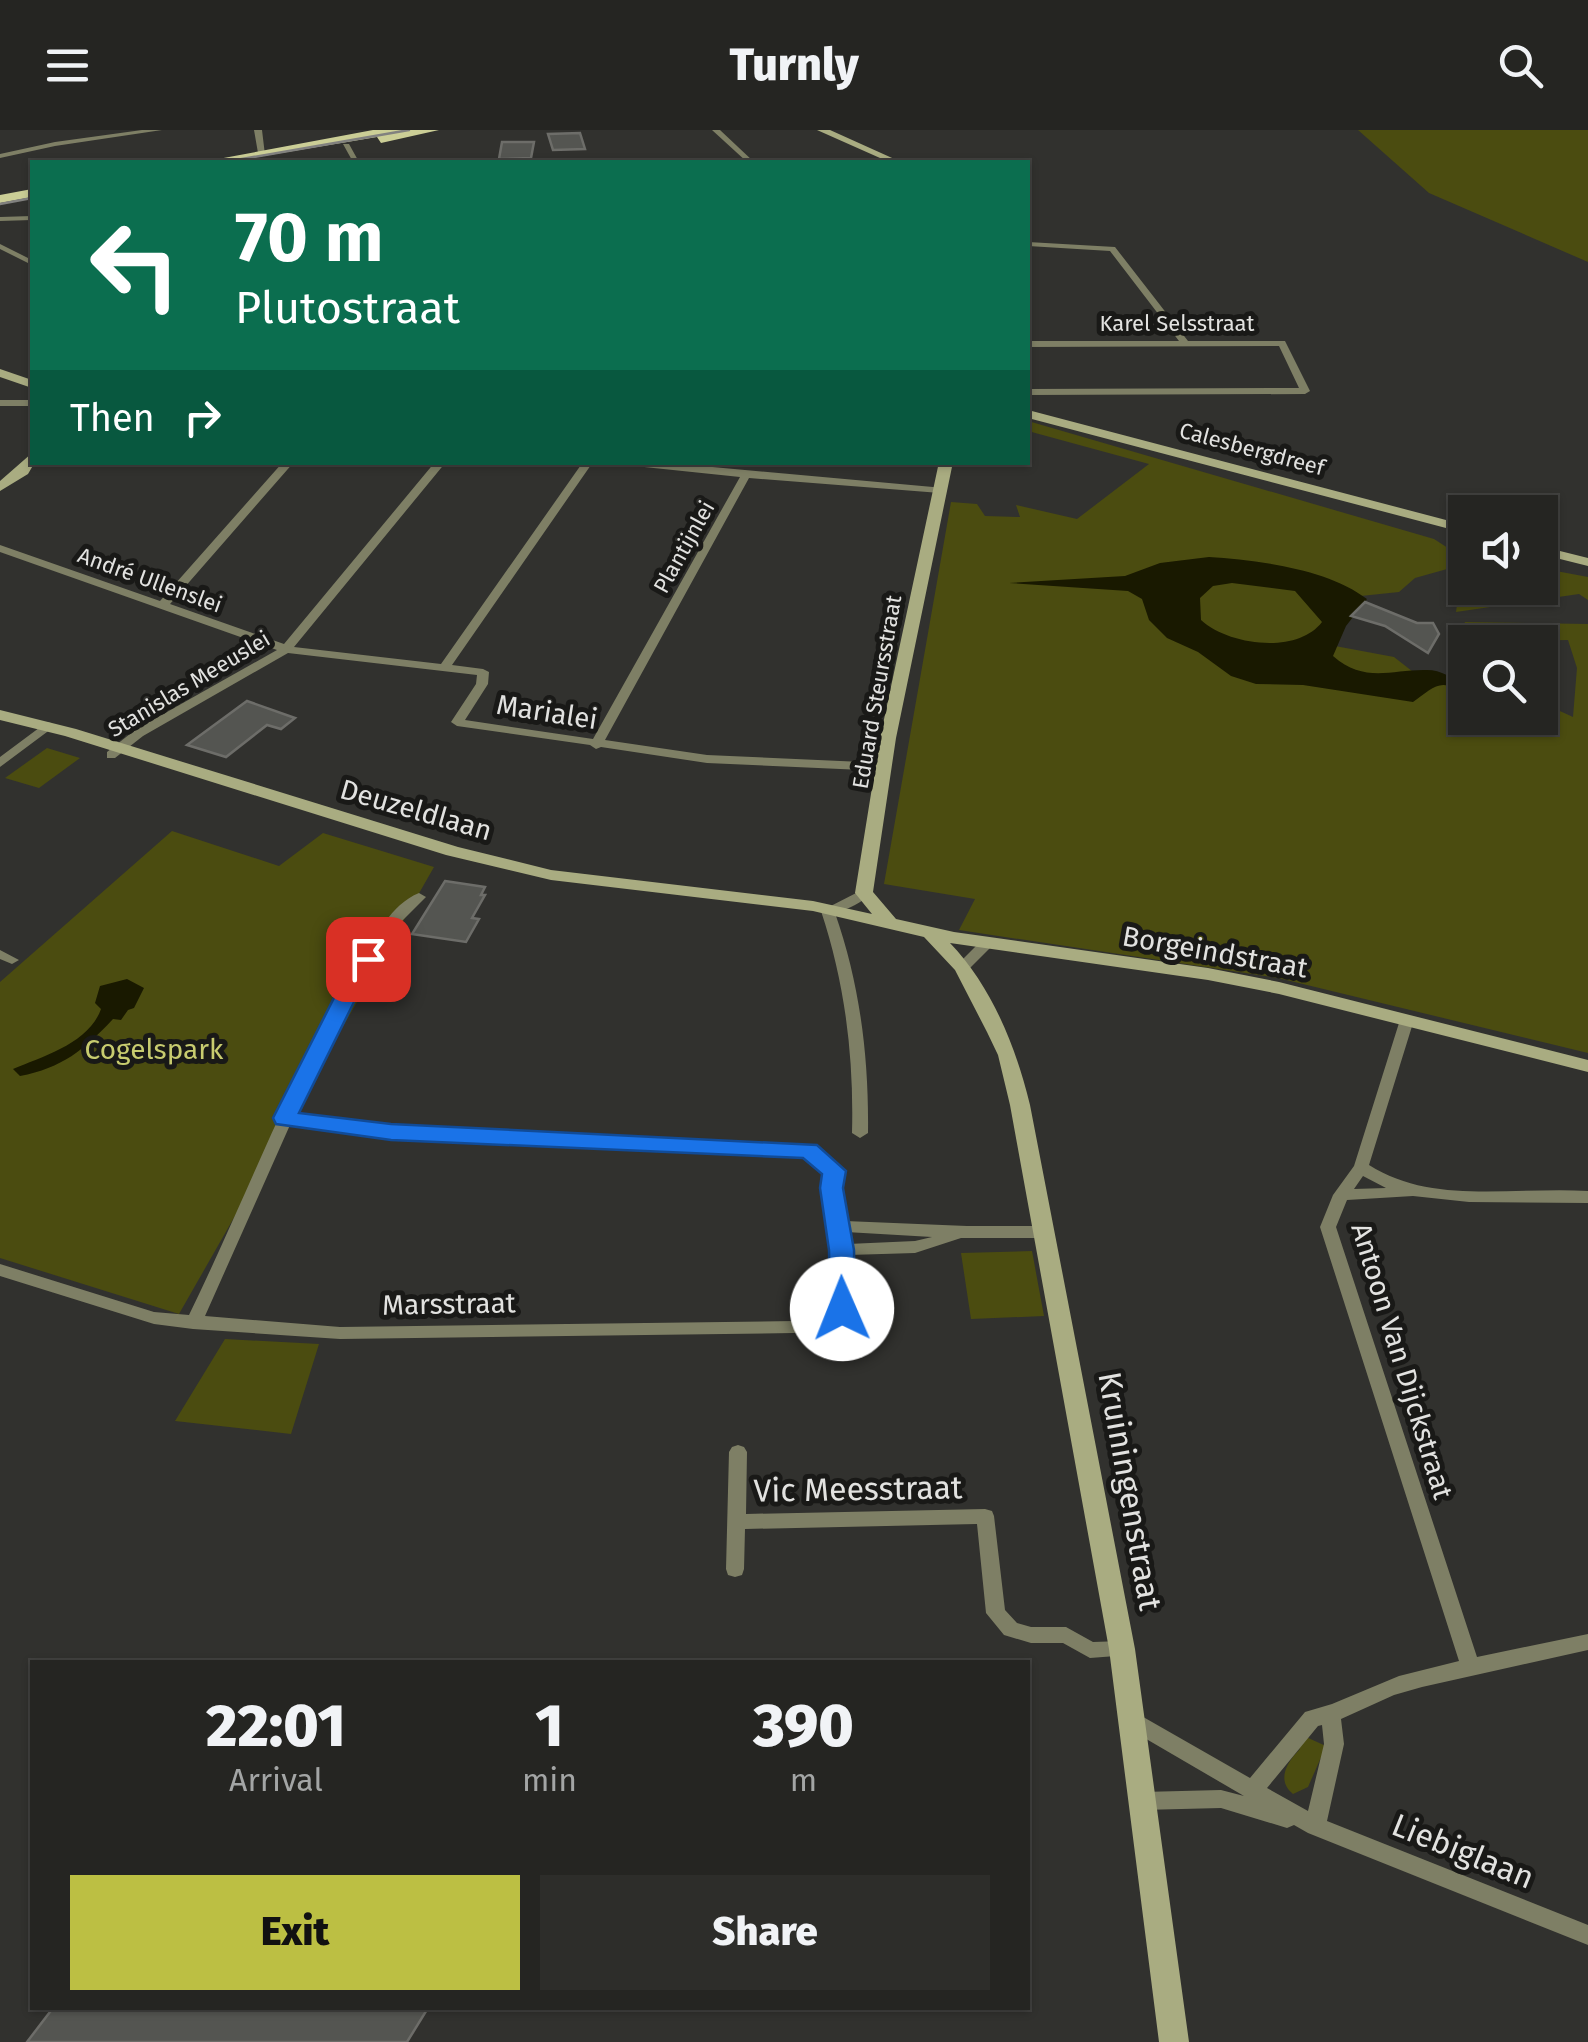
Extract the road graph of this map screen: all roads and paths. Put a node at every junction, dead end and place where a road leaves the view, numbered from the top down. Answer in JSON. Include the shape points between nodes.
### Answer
{"nodes":[{"id":1,"x":158,"y":130,"type":"edge"},
{"id":2,"x":258,"y":130,"type":"edge"},
{"id":3,"x":394,"y":130,"type":"edge"},
{"id":4,"x":433,"y":130,"type":"edge"},
{"id":5,"x":716,"y":130,"type":"edge"},
{"id":6,"x":822,"y":130,"type":"edge"},
{"id":7,"x":843,"y":130,"type":"edge"},
{"id":8,"x":67,"y":131,"type":"edge"},
{"id":9,"x":55,"y":144,"type":"junction"},
{"id":10,"x":346,"y":146,"type":"junction"},
{"id":11,"x":0,"y":156,"type":"edge"},
{"id":12,"x":257,"y":160,"type":"edge"},
{"id":13,"x":355,"y":160,"type":"edge"},
{"id":14,"x":748,"y":160,"type":"edge"},
{"id":15,"x":891,"y":160,"type":"edge"},
{"id":16,"x":910,"y":160,"type":"edge"},
{"id":17,"x":30,"y":197,"type":"edge"},
{"id":18,"x":0,"y":203,"type":"edge"},
{"id":19,"x":30,"y":218,"type":"edge"},
{"id":20,"x":0,"y":220,"type":"edge"},
{"id":21,"x":1030,"y":244,"type":"edge"},
{"id":22,"x":0,"y":246,"type":"edge"},
{"id":23,"x":30,"y":262,"type":"edge"},
{"id":24,"x":1183,"y":340,"type":"junction"},
{"id":25,"x":1030,"y":344,"type":"edge"},
{"id":26,"x":0,"y":373,"type":"edge"},
{"id":27,"x":30,"y":383,"type":"edge"},
{"id":28,"x":1030,"y":392,"type":"edge"},
{"id":29,"x":0,"y":403,"type":"edge"},
{"id":30,"x":30,"y":403,"type":"edge"},
{"id":31,"x":1030,"y":415,"type":"edge"},
{"id":32,"x":28,"y":461,"type":"edge"},
{"id":33,"x":286,"y":465,"type":"edge"},
{"id":34,"x":439,"y":465,"type":"edge"},
{"id":35,"x":586,"y":465,"type":"edge"},
{"id":36,"x":654,"y":465,"type":"edge"},
{"id":37,"x":945,"y":465,"type":"edge"},
{"id":38,"x":746,"y":474,"type":"junction"},
{"id":39,"x":0,"y":480,"type":"edge"},
{"id":40,"x":0,"y":487,"type":"edge"},
{"id":41,"x":940,"y":490,"type":"junction"},
{"id":42,"x":1448,"y":525,"type":"edge"},
{"id":43,"x":0,"y":548,"type":"edge"},
{"id":44,"x":1558,"y":554,"type":"edge"},
{"id":45,"x":1588,"y":562,"type":"edge"},
{"id":46,"x":162,"y":606,"type":"junction"},
{"id":47,"x":286,"y":649,"type":"junction"},
{"id":48,"x":444,"y":666,"type":"junction"},
{"id":49,"x":0,"y":718,"type":"edge"},
{"id":50,"x":42,"y":730,"type":"junction"},
{"id":51,"x":596,"y":745,"type":"junction"},
{"id":52,"x":114,"y":752,"type":"junction"},
{"id":53,"x":0,"y":763,"type":"edge"},
{"id":54,"x":884,"y":767,"type":"junction"},
{"id":55,"x":864,"y":893,"type":"junction"},
{"id":56,"x":418,"y":897,"type":"dead end"},
{"id":57,"x":828,"y":911,"type":"junction"},
{"id":58,"x":889,"y":922,"type":"junction"},
{"id":59,"x":932,"y":933,"type":"junction"},
{"id":60,"x":987,"y":942,"type":"junction"},
{"id":61,"x":963,"y":967,"type":"junction"},
{"id":62,"x":1406,"y":1023,"type":"junction"},
{"id":63,"x":1588,"y":1066,"type":"edge"},
{"id":64,"x":284,"y":1118,"type":"junction"},
{"id":65,"x":860,"y":1133,"type":"dead end"},
{"id":66,"x":1361,"y":1167,"type":"junction"},
{"id":67,"x":1417,"y":1192,"type":"junction"},
{"id":68,"x":1341,"y":1195,"type":"junction"},
{"id":69,"x":1588,"y":1197,"type":"edge"},
{"id":70,"x":838,"y":1226,"type":"junction"},
{"id":71,"x":1044,"y":1232,"type":"junction"},
{"id":72,"x":958,"y":1234,"type":"junction"},
{"id":73,"x":842,"y":1250,"type":"junction"},
{"id":74,"x":0,"y":1270,"type":"edge"},
{"id":75,"x":192,"y":1322,"type":"junction"},
{"id":76,"x":738,"y":1452,"type":"dead end"},
{"id":77,"x":736,"y":1522,"type":"junction"},
{"id":78,"x":734,"y":1569,"type":"dead end"},
{"id":79,"x":1588,"y":1642,"type":"edge"},
{"id":80,"x":1122,"y":1650,"type":"junction"},
{"id":81,"x":1470,"y":1664,"type":"junction"},
{"id":82,"x":1331,"y":1715,"type":"junction"},
{"id":83,"x":1131,"y":1720,"type":"junction"},
{"id":84,"x":1252,"y":1790,"type":"junction"},
{"id":85,"x":1142,"y":1801,"type":"junction"},
{"id":86,"x":1315,"y":1826,"type":"junction"},
{"id":87,"x":1588,"y":1935,"type":"edge"},
{"id":88,"x":1174,"y":2042,"type":"edge"}],
"edges":[{"from":1,"to":9,"type":"street"},
{"from":2,"to":12,"type":"street"},
{"from":3,"to":12,"type":"main road"},
{"from":4,"to":10,"type":"main road"},
{"from":5,"to":14,"type":"street"},
{"from":6,"to":15,"type":"street"},
{"from":7,"to":16,"type":"street"},
{"from":8,"to":9,"type":"street"},
{"from":9,"to":11,"type":"street"},
{"from":10,"to":12,"type":"main road"},
{"from":10,"to":13,"type":"street"},
{"from":17,"to":18,"type":"main road"},
{"from":19,"to":20,"type":"street"},
{"from":21,"to":24,"type":"street","via":[[1112,249]]},
{"from":22,"to":23,"type":"street"},
{"from":24,"to":25,"type":"street","name":"Karel Selsstraat"},
{"from":24,"to":28,"type":"street","name":"Karel Selsstraat","via":[[1282,344],[1305,390]]},
{"from":26,"to":27,"type":"street"},
{"from":29,"to":30,"type":"street"},
{"from":31,"to":42,"type":"street","name":"Calesbergdreef"},
{"from":32,"to":39,"type":"street"},
{"from":32,"to":40,"type":"street"},
{"from":33,"to":46,"type":"street"},
{"from":34,"to":47,"type":"street","name":"Stanislas Meeuslei"},
{"from":35,"to":48,"type":"street"},
{"from":36,"to":38,"type":"street","name":"Plantijnlei"},
{"from":37,"to":41,"type":"street","name":"Eduard Steursstraat"},
{"from":38,"to":41,"type":"street"},
{"from":38,"to":51,"type":"street","name":"Plantijnlei"},
{"from":41,"to":54,"type":"street","name":"Eduard Steursstraat"},
{"from":43,"to":46,"type":"street","name":"André Ullenslei"},
{"from":44,"to":45,"type":"street"},
{"from":46,"to":47,"type":"street","name":"André Ullenslei"},
{"from":47,"to":48,"type":"street","name":"Marialei"},
{"from":47,"to":52,"type":"street","name":"Stanislas Meeuslei"},
{"from":48,"to":51,"type":"street","name":"Marialei","via":[[483,672],[457,722]]},
{"from":49,"to":50,"type":"street","name":"Deuzeldlaan"},
{"from":50,"to":52,"type":"street","name":"Deuzeldlaan"},
{"from":50,"to":53,"type":"street"},
{"from":51,"to":54,"type":"street","name":"Marialei","via":[[707,759]]},
{"from":52,"to":57,"type":"street","name":"Deuzeldlaan","via":[[550,875]]},
{"from":54,"to":55,"type":"street","name":"Eduard Steursstraat"},
{"from":55,"to":57,"type":"street","name":"Deuzeldlaan"},
{"from":55,"to":58,"type":"street"},
{"from":56,"to":64,"type":"street","via":[[404,906],[351,986]]},
{"from":57,"to":58,"type":"street","name":"Borgeindstraat"},
{"from":57,"to":65,"type":"street","via":[[863,1075]]},
{"from":58,"to":59,"type":"street","name":"Borgeindstraat"},
{"from":59,"to":60,"type":"street","name":"Borgeindstraat"},
{"from":59,"to":61,"type":"street","name":"Kruiningenstraat"},
{"from":60,"to":61,"type":"street"},
{"from":60,"to":62,"type":"street","name":"Borgeindstraat","via":[[1208,974]]},
{"from":61,"to":71,"type":"street","name":"Kruiningenstraat","via":[[1008,1055]]},
{"from":62,"to":63,"type":"street","name":"Borgeindstraat"},
{"from":62,"to":66,"type":"street","name":"Antoon Van Dijckstraat"},
{"from":64,"to":70,"type":"street","name":"Marsstraat","via":[[391,1132],[809,1150],[834,1171]]},
{"from":64,"to":75,"type":"street"},
{"from":66,"to":67,"type":"street"},
{"from":66,"to":68,"type":"street","name":"Antoon Van Dijckstraat"},
{"from":67,"to":68,"type":"street"},
{"from":67,"to":69,"type":"street"},
{"from":68,"to":81,"type":"street","name":"Antoon Van Dijckstraat","via":[[1328,1227]]},
{"from":70,"to":72,"type":"street"},
{"from":70,"to":73,"type":"street","name":"Marsstraat"},
{"from":71,"to":72,"type":"street"},
{"from":71,"to":80,"type":"street","name":"Kruiningenstraat"},
{"from":72,"to":73,"type":"street","via":[[915,1247]]},
{"from":73,"to":75,"type":"street","name":"Marsstraat","via":[[842,1309],[830,1322],[794,1327],[340,1334]]},
{"from":74,"to":75,"type":"street","name":"Marsstraat","via":[[154,1318]]},
{"from":76,"to":77,"type":"street","name":"Vic Meesstraat"},
{"from":77,"to":78,"type":"street","name":"Vic Meesstraat"},
{"from":77,"to":80,"type":"street","name":"Vic Meesstraat","via":[[985,1516],[996,1613],[1011,1629],[1066,1635],[1090,1650]]},
{"from":79,"to":81,"type":"street"},
{"from":80,"to":83,"type":"street","name":"Kruiningenstraat"},
{"from":81,"to":82,"type":"street","via":[[1365,1696]]},
{"from":82,"to":84,"type":"street","via":[[1312,1718]]},
{"from":82,"to":86,"type":"street","via":[[1334,1744]]},
{"from":83,"to":84,"type":"street","name":"Liebiglaan"},
{"from":83,"to":85,"type":"street","name":"Kruiningenstraat"},
{"from":84,"to":86,"type":"street","name":"Liebiglaan"},
{"from":85,"to":86,"type":"street","name":"Liebiglaan","via":[[1221,1799]]},
{"from":85,"to":88,"type":"street","name":"Kruiningenstraat"},
{"from":86,"to":87,"type":"street","name":"Liebiglaan"}]}
